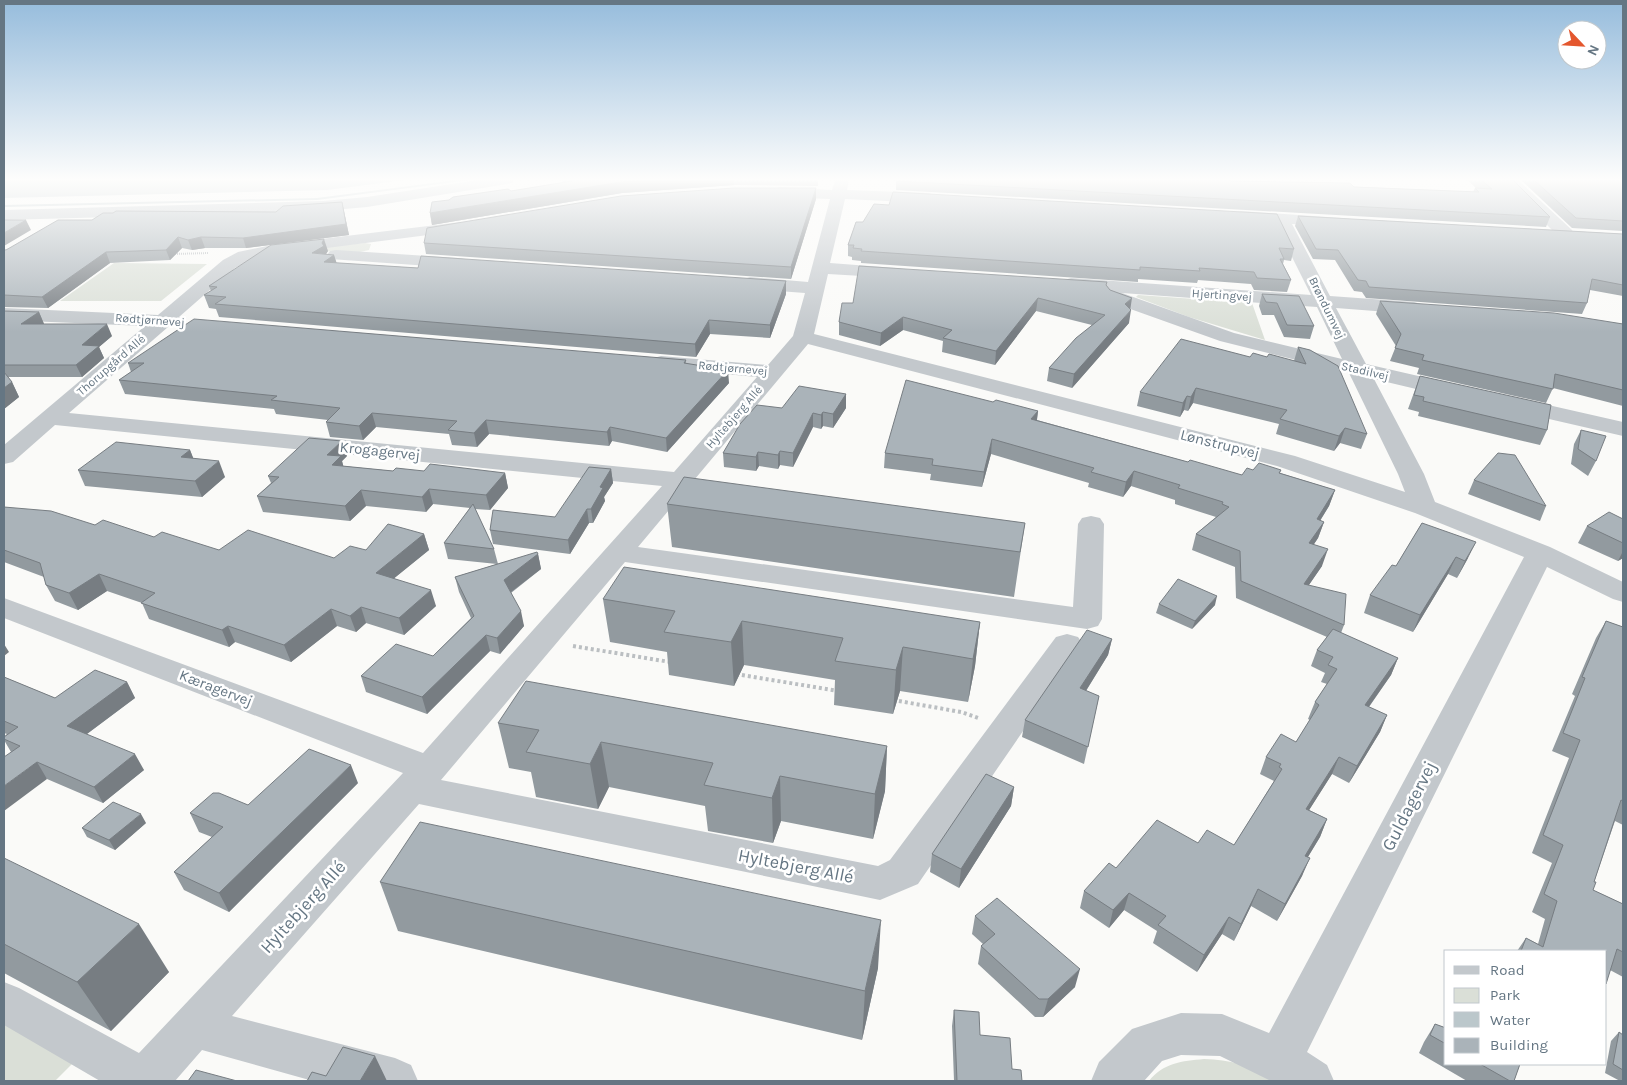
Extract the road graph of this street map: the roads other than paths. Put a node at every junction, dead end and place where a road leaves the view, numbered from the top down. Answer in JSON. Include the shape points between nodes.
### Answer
{"nodes":[{"id":1,"x":376,"y":231,"type":"edge"},
{"id":2,"x":438,"y":231,"type":"edge"},
{"id":3,"x":829,"y":231,"type":"edge"},
{"id":4,"x":1288,"y":231,"type":"edge"},
{"id":5,"x":1562,"y":231,"type":"edge"},
{"id":6,"x":1538,"y":232,"type":"edge"},
{"id":7,"x":1566,"y":234,"type":"junction"},
{"id":8,"x":1585,"y":235,"type":"edge"},
{"id":9,"x":378,"y":237,"type":"junction"},
{"id":10,"x":272,"y":250,"type":"junction"},
{"id":11,"x":386,"y":258,"type":"junction"},
{"id":12,"x":474,"y":264,"type":"edge"},
{"id":13,"x":918,"y":275,"type":"edge"},
{"id":14,"x":818,"y":278,"type":"junction"},
{"id":15,"x":738,"y":282,"type":"edge"},
{"id":16,"x":1055,"y":283,"type":"edge"},
{"id":17,"x":1084,"y":285,"type":"junction"},
{"id":18,"x":1325,"y":302,"type":"junction"},
{"id":19,"x":1432,"y":310,"type":"edge"},
{"id":20,"x":4,"y":314,"type":"edge"},
{"id":21,"x":163,"y":320,"type":"junction"},
{"id":22,"x":192,"y":323,"type":"edge"},
{"id":23,"x":803,"y":337,"type":"junction"},
{"id":24,"x":646,"y":361,"type":"edge"},
{"id":25,"x":1357,"y":369,"type":"junction"},
{"id":26,"x":774,"y":372,"type":"junction"},
{"id":27,"x":50,"y":418,"type":"junction"},
{"id":28,"x":1623,"y":429,"type":"edge"},
{"id":29,"x":4,"y":457,"type":"edge"},
{"id":30,"x":680,"y":480,"type":"junction"},
{"id":31,"x":1424,"y":507,"type":"junction"},
{"id":32,"x":1091,"y":524,"type":"dead end"},
{"id":33,"x":618,"y":552,"type":"junction"},
{"id":34,"x":1540,"y":553,"type":"junction"},
{"id":35,"x":1623,"y":593,"type":"edge"},
{"id":36,"x":4,"y":608,"type":"edge"},
{"id":37,"x":1067,"y":644,"type":"dead end"},
{"id":38,"x":420,"y":778,"type":"junction"},
{"id":39,"x":4,"y":1002,"type":"edge"},
{"id":40,"x":194,"y":1027,"type":"junction"},
{"id":41,"x":1295,"y":1071,"type":"edge"},
{"id":42,"x":326,"y":1073,"type":"edge"},
{"id":43,"x":144,"y":1081,"type":"edge"},
{"id":44,"x":395,"y":1081,"type":"edge"},
{"id":45,"x":1114,"y":1081,"type":"edge"}],
"edges":[{"from":1,"to":9,"type":"street"},
{"from":2,"to":9,"type":"street"},
{"from":3,"to":14,"type":"street","name":"Hyltebjerg Allé"},
{"from":4,"to":18,"type":"street","name":"Brøndumvej"},
{"from":5,"to":7,"type":"street"},
{"from":6,"to":7,"type":"street"},
{"from":7,"to":8,"type":"street"},
{"from":9,"to":10,"type":"street"},
{"from":9,"to":11,"type":"street","via":[[377,254]]},
{"from":10,"to":11,"type":"street"},
{"from":10,"to":21,"type":"street","name":"Thorupgård Allé","via":[[244,256],[229,264]]},
{"from":11,"to":12,"type":"street"},
{"from":13,"to":14,"type":"street"},
{"from":14,"to":15,"type":"street"},
{"from":14,"to":23,"type":"street","name":"Hyltebjerg Allé"},
{"from":16,"to":17,"type":"street","name":"Hjertingvej"},
{"from":17,"to":18,"type":"street","name":"Hjertingvej"},
{"from":17,"to":25,"type":"street","name":"Stadilvej","via":[[1227,337]]},
{"from":18,"to":19,"type":"street","name":"Hjertingvej"},
{"from":18,"to":25,"type":"street","name":"Brøndumvej"},
{"from":20,"to":21,"type":"street","name":"Rødtjørnevej"},
{"from":21,"to":22,"type":"street","name":"Rødtjørnevej"},
{"from":21,"to":27,"type":"street","name":"Thorupgård Allé"},
{"from":23,"to":26,"type":"street","name":"Hyltebjerg Allé"},
{"from":23,"to":31,"type":"street","name":"Lønstrupvej","via":[[1286,461]]},
{"from":24,"to":26,"type":"street","name":"Rødtjørnevej"},
{"from":25,"to":28,"type":"street","name":"Stadilvej"},
{"from":25,"to":31,"type":"street","name":"Brøndumvej","via":[[1411,474]]},
{"from":26,"to":30,"type":"street","name":"Hyltebjerg Allé"},
{"from":27,"to":29,"type":"street","name":"Thorupgård Allé"},
{"from":27,"to":30,"type":"street","name":"Krogagervej"},
{"from":30,"to":33,"type":"street","name":"Hyltebjerg Allé"},
{"from":31,"to":34,"type":"street","name":"Lønstrupvej"},
{"from":32,"to":33,"type":"street","via":[[1087,619]]},
{"from":33,"to":38,"type":"street","name":"Hyltebjerg Allé"},
{"from":34,"to":35,"type":"street","name":"Lønstrupvej"},
{"from":34,"to":41,"type":"street","name":"Guldagervej"},
{"from":36,"to":38,"type":"street","name":"Kæragervej"},
{"from":37,"to":38,"type":"street","name":"Hyltebjerg Allé","via":[[904,872],[880,883]]},
{"from":38,"to":40,"type":"street","name":"Hyltebjerg Allé"},
{"from":39,"to":43,"type":"street"},
{"from":40,"to":42,"type":"street"},
{"from":40,"to":43,"type":"street","name":"Hyltebjerg Allé"},
{"from":41,"to":45,"type":"street","name":"Guldagervej","via":[[1222,1035],[1181,1034],[1148,1044]]},
{"from":42,"to":44,"type":"street"}]}
